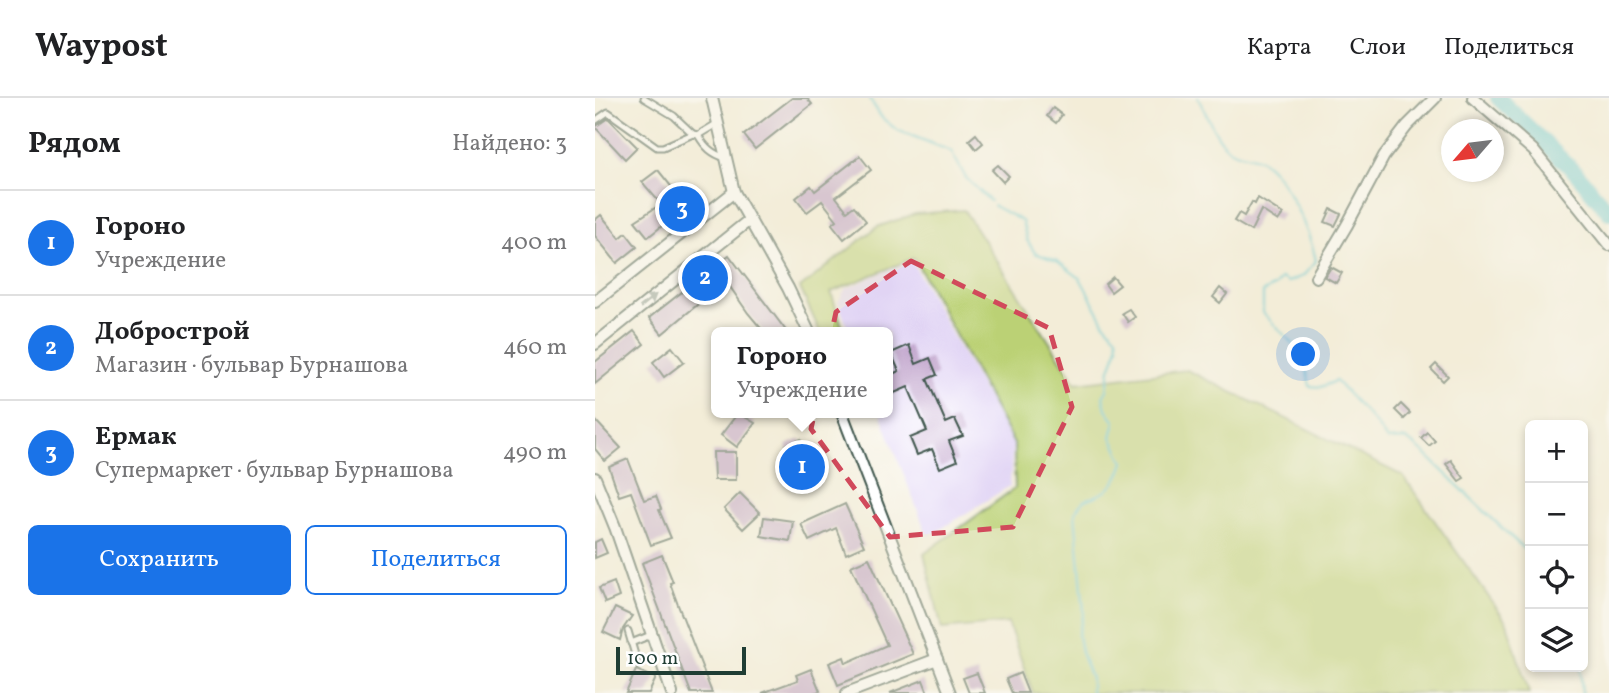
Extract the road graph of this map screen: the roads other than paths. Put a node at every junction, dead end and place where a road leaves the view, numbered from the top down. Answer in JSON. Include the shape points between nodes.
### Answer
{"nodes":[{"id":1,"x":644,"y":98,"type":"edge"},
{"id":2,"x":712,"y":98,"type":"edge"},
{"id":3,"x":1435,"y":98,"type":"edge"},
{"id":4,"x":1473,"y":98,"type":"edge"},
{"id":5,"x":595,"y":121,"type":"edge"},
{"id":6,"x":718,"y":123,"type":"junction"},
{"id":7,"x":695,"y":135,"type":"junction"},
{"id":8,"x":726,"y":158,"type":"junction"},
{"id":9,"x":734,"y":192,"type":"junction"},
{"id":10,"x":748,"y":220,"type":"junction"},
{"id":11,"x":1609,"y":245,"type":"edge"},
{"id":12,"x":1316,"y":276,"type":"dead end"},
{"id":13,"x":595,"y":302,"type":"edge"},
{"id":14,"x":807,"y":327,"type":"edge"},
{"id":15,"x":595,"y":344,"type":"edge"},
{"id":16,"x":844,"y":418,"type":"edge"},
{"id":17,"x":595,"y":478,"type":"edge"},
{"id":18,"x":628,"y":631,"type":"dead end"},
{"id":19,"x":652,"y":635,"type":"junction"},
{"id":20,"x":631,"y":643,"type":"junction"},
{"id":21,"x":937,"y":659,"type":"junction"},
{"id":22,"x":638,"y":665,"type":"dead end"},
{"id":23,"x":672,"y":693,"type":"edge"},
{"id":24,"x":847,"y":693,"type":"edge"},
{"id":25,"x":950,"y":693,"type":"edge"}],
"edges":[{"from":1,"to":7,"type":"lane"},
{"from":2,"to":6,"type":"street"},
{"from":3,"to":12,"type":"street","via":[[1384,156]]},
{"from":4,"to":11,"type":"street","via":[[1533,150]]},
{"from":5,"to":7,"type":"lane","via":[[608,112],[657,147]]},
{"from":6,"to":7,"type":"lane"},
{"from":6,"to":8,"type":"street"},
{"from":7,"to":8,"type":"lane","via":[[715,155]]},
{"from":8,"to":9,"type":"street"},
{"from":9,"to":10,"type":"street"},
{"from":9,"to":13,"type":"street"},
{"from":10,"to":14,"type":"street"},
{"from":15,"to":10,"type":"street","one_way":true},
{"from":16,"to":21,"type":"street"},
{"from":17,"to":19,"type":"street"},
{"from":18,"to":20,"type":"lane"},
{"from":19,"to":20,"type":"lane"},
{"from":19,"to":23,"type":"street"},
{"from":20,"to":22,"type":"lane"},
{"from":21,"to":24,"type":"street"},
{"from":21,"to":25,"type":"street"}]}
